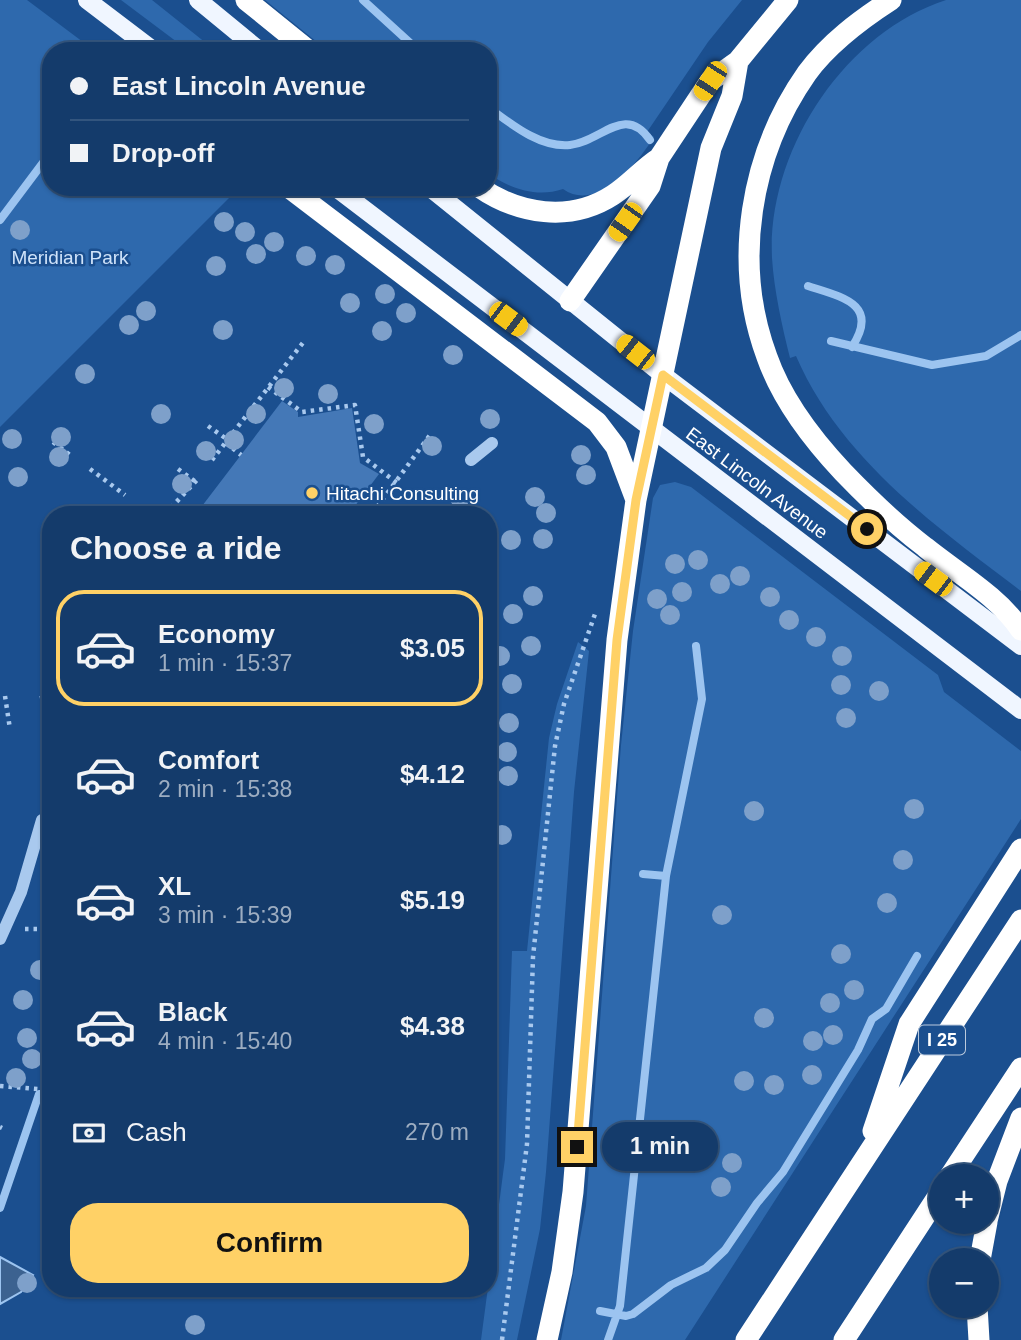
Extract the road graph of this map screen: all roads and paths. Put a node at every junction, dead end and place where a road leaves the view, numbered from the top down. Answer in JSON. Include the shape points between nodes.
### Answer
{"nodes":[{"id":1,"x":87,"y":0,"type":"edge"},
{"id":2,"x":198,"y":0,"type":"edge"},
{"id":3,"x":246,"y":0,"type":"edge"},
{"id":4,"x":788,"y":0,"type":"edge"},
{"id":5,"x":891,"y":0,"type":"edge"},
{"id":6,"x":143,"y":42,"type":"edge"},
{"id":7,"x":249,"y":42,"type":"edge"},
{"id":8,"x":298,"y":42,"type":"edge"},
{"id":9,"x":738,"y":61,"type":"junction"},
{"id":10,"x":659,"y":158,"type":"junction"},
{"id":11,"x":300,"y":196,"type":"edge"},
{"id":12,"x":347,"y":196,"type":"edge"},
{"id":13,"x":440,"y":196,"type":"edge"},
{"id":14,"x":494,"y":196,"type":"edge"},
{"id":15,"x":570,"y":301,"type":"junction"},
{"id":16,"x":305,"y":340,"type":"dead end"},
{"id":17,"x":663,"y":375,"type":"junction"},
{"id":18,"x":268,"y":387,"type":"junction"},
{"id":19,"x":208,"y":426,"type":"dead end"},
{"id":20,"x":651,"y":428,"type":"junction"},
{"id":21,"x":430,"y":435,"type":"dead end"},
{"id":22,"x":227,"y":441,"type":"junction"},
{"id":23,"x":53,"y":442,"type":"dead end"},
{"id":24,"x":492,"y":443,"type":"dead end"},
{"id":25,"x":241,"y":454,"type":"dead end"},
{"id":26,"x":70,"y":455,"type":"dead end"},
{"id":27,"x":212,"y":460,"type":"dead end"},
{"id":28,"x":471,"y":460,"type":"dead end"},
{"id":29,"x":90,"y":469,"type":"dead end"},
{"id":30,"x":178,"y":469,"type":"dead end"},
{"id":31,"x":397,"y":483,"type":"junction"},
{"id":32,"x":125,"y":495,"type":"dead end"},
{"id":33,"x":636,"y":500,"type":"junction"},
{"id":34,"x":173,"y":506,"type":"edge"},
{"id":35,"x":378,"y":506,"type":"edge"},
{"id":36,"x":598,"y":604,"type":"dead end"},
{"id":37,"x":1021,"y":631,"type":"edge"},
{"id":38,"x":1021,"y":646,"type":"edge"},
{"id":39,"x":5,"y":696,"type":"dead end"},
{"id":40,"x":1014,"y":705,"type":"edge"},
{"id":41,"x":10,"y":729,"type":"dead end"},
{"id":42,"x":42,"y":820,"type":"dead end"},
{"id":43,"x":1021,"y":849,"type":"edge"},
{"id":44,"x":1021,"y":920,"type":"edge"},
{"id":45,"x":25,"y":929,"type":"dead end"},
{"id":46,"x":42,"y":929,"type":"edge"},
{"id":47,"x":0,"y":939,"type":"edge"},
{"id":48,"x":1021,"y":1068,"type":"edge"},
{"id":49,"x":0,"y":1086,"type":"edge"},
{"id":50,"x":42,"y":1089,"type":"edge"},
{"id":51,"x":1021,"y":1118,"type":"edge"},
{"id":52,"x":864,"y":1160,"type":"junction"},
{"id":53,"x":958,"y":1164,"type":"edge"},
{"id":54,"x":999,"y":1176,"type":"edge"},
{"id":55,"x":929,"y":1210,"type":"edge"},
{"id":56,"x":978,"y":1318,"type":"edge"},
{"id":57,"x":502,"y":1340,"type":"edge"},
{"id":58,"x":547,"y":1340,"type":"edge"},
{"id":59,"x":746,"y":1340,"type":"edge"},
{"id":60,"x":844,"y":1340,"type":"edge"},
{"id":61,"x":979,"y":1340,"type":"edge"}],
"edges":[{"from":1,"to":6,"type":"main road"},
{"from":2,"to":7,"type":"main road"},
{"from":3,"to":8,"type":"highway"},
{"from":4,"to":9,"type":"highway"},
{"from":5,"to":37,"type":"highway","via":[[834,43],[807,73],[772,141],[750,227],[749,268],[758,325],[783,391],[829,456],[891,518],[992,600]]},
{"from":9,"to":10,"type":"highway","via":[[710,81]]},
{"from":9,"to":17,"type":"highway","via":[[732,96],[711,148]]},
{"from":10,"to":14,"type":"highway","via":[[613,195],[573,210],[528,210]]},
{"from":10,"to":15,"type":"highway","via":[[650,186]]},
{"from":11,"to":33,"type":"highway","via":[[597,422],[615,447]]},
{"from":12,"to":20,"type":"main road","name":"East Lincoln Avenue"},
{"from":13,"to":15,"type":"main road","name":"East Lincoln Avenue"},
{"from":15,"to":17,"type":"main road","name":"East Lincoln Avenue"},
{"from":16,"to":18,"type":"path"},
{"from":17,"to":20,"type":"highway"},
{"from":17,"to":38,"type":"main road","name":"East Lincoln Avenue"},
{"from":18,"to":22,"type":"path"},
{"from":18,"to":31,"type":"path","via":[[302,412],[355,405],[363,457]]},
{"from":19,"to":22,"type":"path"},
{"from":20,"to":33,"type":"highway"},
{"from":20,"to":40,"type":"main road","name":"East Lincoln Avenue"},
{"from":21,"to":31,"type":"path"},
{"from":22,"to":25,"type":"path"},
{"from":22,"to":27,"type":"path"},
{"from":23,"to":26,"type":"path"},
{"from":24,"to":28,"type":"street"},
{"from":29,"to":32,"type":"path"},
{"from":30,"to":34,"type":"path","via":[[197,481]]},
{"from":31,"to":35,"type":"path"},
{"from":33,"to":58,"type":"highway","via":[[611,705],[573,1192]]},
{"from":36,"to":57,"type":"path","via":[[564,704],[555,746],[533,957],[527,1144]]},
{"from":39,"to":41,"type":"path"},
{"from":42,"to":47,"type":"street","via":[[21,892]]},
{"from":43,"to":52,"type":"highway","via":[[909,1024]]},
{"from":44,"to":52,"type":"highway","number":"I 25"},
{"from":45,"to":46,"type":"path"},
{"from":48,"to":53,"type":"highway"},
{"from":49,"to":50,"type":"path"},
{"from":51,"to":54,"type":"highway"},
{"from":52,"to":59,"type":"highway","number":"I 25"},
{"from":55,"to":60,"type":"highway"},
{"from":56,"to":61,"type":"highway"}]}
